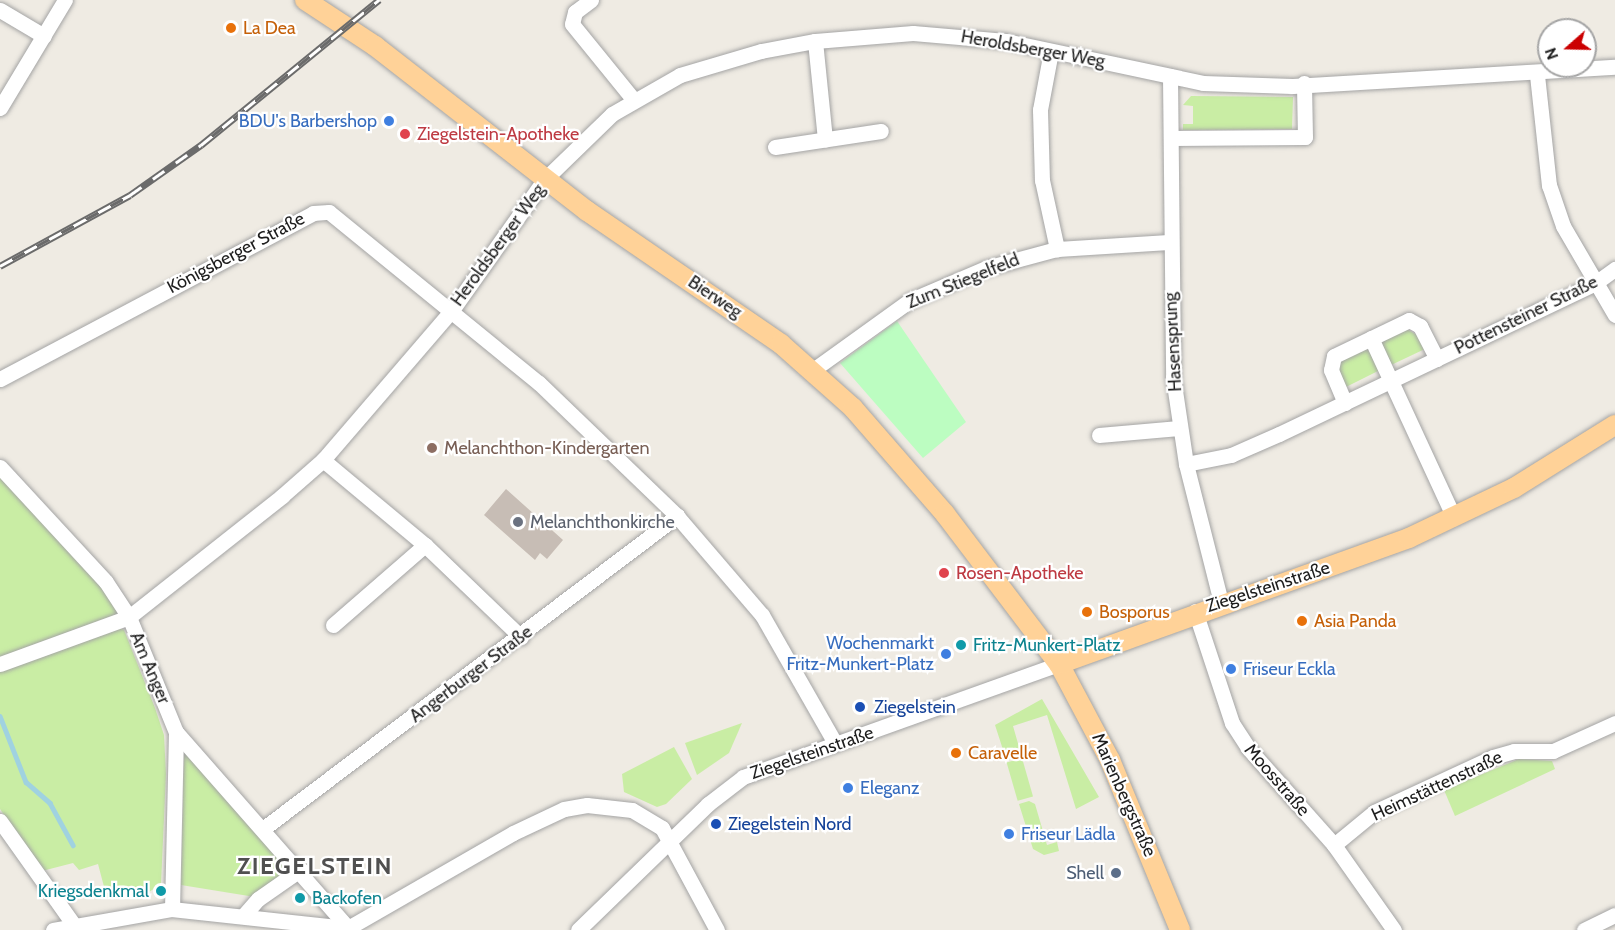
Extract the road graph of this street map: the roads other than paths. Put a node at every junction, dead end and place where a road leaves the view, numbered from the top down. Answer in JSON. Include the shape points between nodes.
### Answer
{"nodes":[{"id":1,"x":65,"y":0,"type":"edge"},
{"id":2,"x":305,"y":0,"type":"edge"},
{"id":3,"x":591,"y":0,"type":"edge"},
{"id":4,"x":0,"y":10,"type":"edge"},
{"id":5,"x":44,"y":36,"type":"junction"},
{"id":6,"x":815,"y":41,"type":"junction"},
{"id":7,"x":1051,"y":51,"type":"junction"},
{"id":8,"x":1615,"y":67,"type":"edge"},
{"id":9,"x":1597,"y":69,"type":"edge"},
{"id":10,"x":1537,"y":75,"type":"edge"},
{"id":11,"x":1170,"y":76,"type":"junction"},
{"id":12,"x":1537,"y":78,"type":"edge"},
{"id":13,"x":1304,"y":83,"type":"junction"},
{"id":14,"x":633,"y":99,"type":"junction"},
{"id":15,"x":0,"y":108,"type":"edge"},
{"id":16,"x":880,"y":131,"type":"dead end"},
{"id":17,"x":1171,"y":138,"type":"junction"},
{"id":18,"x":825,"y":139,"type":"junction"},
{"id":19,"x":775,"y":147,"type":"dead end"},
{"id":20,"x":544,"y":180,"type":"junction"},
{"id":21,"x":1169,"y":242,"type":"junction"},
{"id":22,"x":1057,"y":249,"type":"junction"},
{"id":23,"x":1615,"y":270,"type":"edge"},
{"id":24,"x":1594,"y":284,"type":"junction"},
{"id":25,"x":452,"y":310,"type":"junction"},
{"id":26,"x":1615,"y":315,"type":"edge"},
{"id":27,"x":1371,"y":338,"type":"junction"},
{"id":28,"x":1437,"y":359,"type":"junction"},
{"id":29,"x":813,"y":370,"type":"junction"},
{"id":30,"x":0,"y":380,"type":"edge"},
{"id":31,"x":1390,"y":382,"type":"junction"},
{"id":32,"x":1345,"y":403,"type":"junction"},
{"id":33,"x":1615,"y":425,"type":"edge"},
{"id":34,"x":1179,"y":428,"type":"junction"},
{"id":35,"x":1099,"y":435,"type":"dead end"},
{"id":36,"x":323,"y":460,"type":"junction"},
{"id":37,"x":1186,"y":464,"type":"junction"},
{"id":38,"x":0,"y":466,"type":"edge"},
{"id":39,"x":677,"y":516,"type":"junction"},
{"id":40,"x":1454,"y":518,"type":"junction"},
{"id":41,"x":425,"y":545,"type":"junction"},
{"id":42,"x":1221,"y":602,"type":"junction"},
{"id":43,"x":1195,"y":611,"type":"junction"},
{"id":44,"x":129,"y":617,"type":"junction"},
{"id":45,"x":333,"y":625,"type":"dead end"},
{"id":46,"x":521,"y":637,"type":"junction"},
{"id":47,"x":0,"y":664,"type":"edge"},
{"id":48,"x":1059,"y":664,"type":"junction"},
{"id":49,"x":1615,"y":723,"type":"edge"},
{"id":50,"x":176,"y":732,"type":"junction"},
{"id":51,"x":835,"y":743,"type":"junction"},
{"id":52,"x":0,"y":821,"type":"edge"},
{"id":53,"x":264,"y":828,"type":"junction"},
{"id":54,"x":670,"y":840,"type":"junction"},
{"id":55,"x":1334,"y":845,"type":"junction"},
{"id":56,"x":301,"y":869,"type":"junction"},
{"id":57,"x":171,"y":909,"type":"junction"},
{"id":58,"x":244,"y":915,"type":"junction"},
{"id":59,"x":1615,"y":915,"type":"edge"},
{"id":60,"x":74,"y":925,"type":"junction"},
{"id":61,"x":348,"y":928,"type":"junction"},
{"id":62,"x":53,"y":930,"type":"edge"},
{"id":63,"x":578,"y":930,"type":"edge"},
{"id":64,"x":717,"y":930,"type":"edge"},
{"id":65,"x":1179,"y":930,"type":"edge"},
{"id":66,"x":1394,"y":930,"type":"edge"},
{"id":67,"x":1584,"y":930,"type":"edge"}],
"edges":[{"from":1,"to":5,"type":"street"},
{"from":2,"to":20,"type":"main road","name":"Bierweg","via":[[375,46]]},
{"from":3,"to":14,"type":"street","via":[[575,12],[572,24]]},
{"from":4,"to":5,"type":"street"},
{"from":5,"to":15,"type":"street"},
{"from":6,"to":7,"type":"street","name":"Heroldsberger Weg","via":[[934,34]]},
{"from":6,"to":14,"type":"street","name":"Heroldsberger Weg","via":[[710,65]]},
{"from":6,"to":18,"type":"street"},
{"from":7,"to":11,"type":"street","name":"Heroldsberger Weg"},
{"from":7,"to":22,"type":"street","via":[[1040,110],[1042,180]]},
{"from":8,"to":9,"type":"street","name":"Heroldsberger Weg"},
{"from":10,"to":13,"type":"street","name":"Heroldsberger Weg"},
{"from":11,"to":13,"type":"street","name":"Heroldsberger Weg","via":[[1203,83]]},
{"from":11,"to":17,"type":"street","name":"Hasensprung"},
{"from":12,"to":24,"type":"street","via":[[1549,185],[1563,226]]},
{"from":13,"to":17,"type":"street","via":[[1305,137]]},
{"from":14,"to":20,"type":"street","name":"Heroldsberger Weg","via":[[605,120]]},
{"from":16,"to":18,"type":"street"},
{"from":17,"to":21,"type":"street","name":"Hasensprung"},
{"from":18,"to":19,"type":"street"},
{"from":20,"to":25,"type":"street","name":"Heroldsberger Weg"},
{"from":20,"to":29,"type":"main road","name":"Bierweg"},
{"from":21,"to":22,"type":"street","name":"Zum Stiegelfeld"},
{"from":21,"to":34,"type":"street","name":"Hasensprung","via":[[1170,322]]},
{"from":22,"to":29,"type":"street","name":"Zum Stiegelfeld","via":[[1007,261],[909,301]]},
{"from":23,"to":24,"type":"street","name":"Pottensteiner Straße"},
{"from":24,"to":26,"type":"street"},
{"from":24,"to":28,"type":"street","name":"Pottensteiner Straße"},
{"from":25,"to":30,"type":"street","name":"Königsberger Straße","via":[[329,212],[313,213]]},
{"from":25,"to":36,"type":"street","name":"Heroldsberger Weg"},
{"from":25,"to":39,"type":"street","name":"Königsberger Straße","via":[[539,383]]},
{"from":27,"to":28,"type":"street","name":"Pottensteiner Straße","via":[[1409,320],[1420,326]]},
{"from":27,"to":31,"type":"street"},
{"from":27,"to":32,"type":"street","name":"Pottensteiner Straße","via":[[1334,356],[1331,370]]},
{"from":28,"to":31,"type":"street","name":"Pottensteiner Straße"},
{"from":29,"to":48,"type":"main road","name":"Bierweg","via":[[911,473]]},
{"from":31,"to":32,"type":"street","name":"Pottensteiner Straße"},
{"from":31,"to":40,"type":"street"},
{"from":32,"to":37,"type":"street","name":"Pottensteiner Straße","via":[[1231,455]]},
{"from":33,"to":40,"type":"main road","name":"Ziegelsteinstraße","via":[[1525,482]]},
{"from":34,"to":35,"type":"street"},
{"from":34,"to":37,"type":"street","name":"Hasensprung"},
{"from":36,"to":41,"type":"street"},
{"from":36,"to":44,"type":"street","name":"Heroldsberger Weg"},
{"from":37,"to":42,"type":"street","name":"Hasensprung"},
{"from":38,"to":44,"type":"street","name":"Am Anger","via":[[94,566]]},
{"from":39,"to":46,"type":"street","name":"Angerburger Straße"},
{"from":39,"to":51,"type":"street","name":"Königsberger Straße","via":[[762,615]]},
{"from":40,"to":42,"type":"main road","name":"Ziegelsteinstraße","via":[[1388,546]]},
{"from":41,"to":45,"type":"street"},
{"from":41,"to":46,"type":"street"},
{"from":42,"to":43,"type":"main road","name":"Ziegelsteinstraße"},
{"from":43,"to":48,"type":"main road","name":"Ziegelsteinstraße"},
{"from":43,"to":55,"type":"street","name":"Moosstraße","via":[[1232,723],[1248,748]]},
{"from":44,"to":47,"type":"street","name":"Heroldsberger Weg"},
{"from":44,"to":50,"type":"street","name":"Am Anger"},
{"from":46,"to":53,"type":"street","name":"Angerburger Straße"},
{"from":48,"to":51,"type":"street","name":"Ziegelsteinstraße"},
{"from":48,"to":65,"type":"main road","name":"Marienbergstraße","via":[[1110,760]]},
{"from":49,"to":55,"type":"street","name":"Heimstättenstraße","via":[[1553,751],[1514,751],[1493,757],[1374,812]]},
{"from":50,"to":53,"type":"street","name":"Am Anger"},
{"from":50,"to":57,"type":"street"},
{"from":51,"to":54,"type":"street","name":"Ziegelsteinstraße","via":[[734,782]]},
{"from":52,"to":60,"type":"street"},
{"from":53,"to":56,"type":"street","name":"Am Anger"},
{"from":54,"to":61,"type":"street","via":[[654,821],[632,810],[601,805],[564,809],[513,833]]},
{"from":54,"to":63,"type":"street","name":"Ziegelsteinstraße"},
{"from":54,"to":64,"type":"street"},
{"from":55,"to":66,"type":"street","name":"Moosstraße"},
{"from":56,"to":58,"type":"street","via":[[258,899]]},
{"from":56,"to":61,"type":"street","name":"Am Anger"},
{"from":57,"to":58,"type":"street"},
{"from":57,"to":60,"type":"street"},
{"from":58,"to":61,"type":"street"},
{"from":59,"to":67,"type":"street"},
{"from":60,"to":62,"type":"street"}]}
